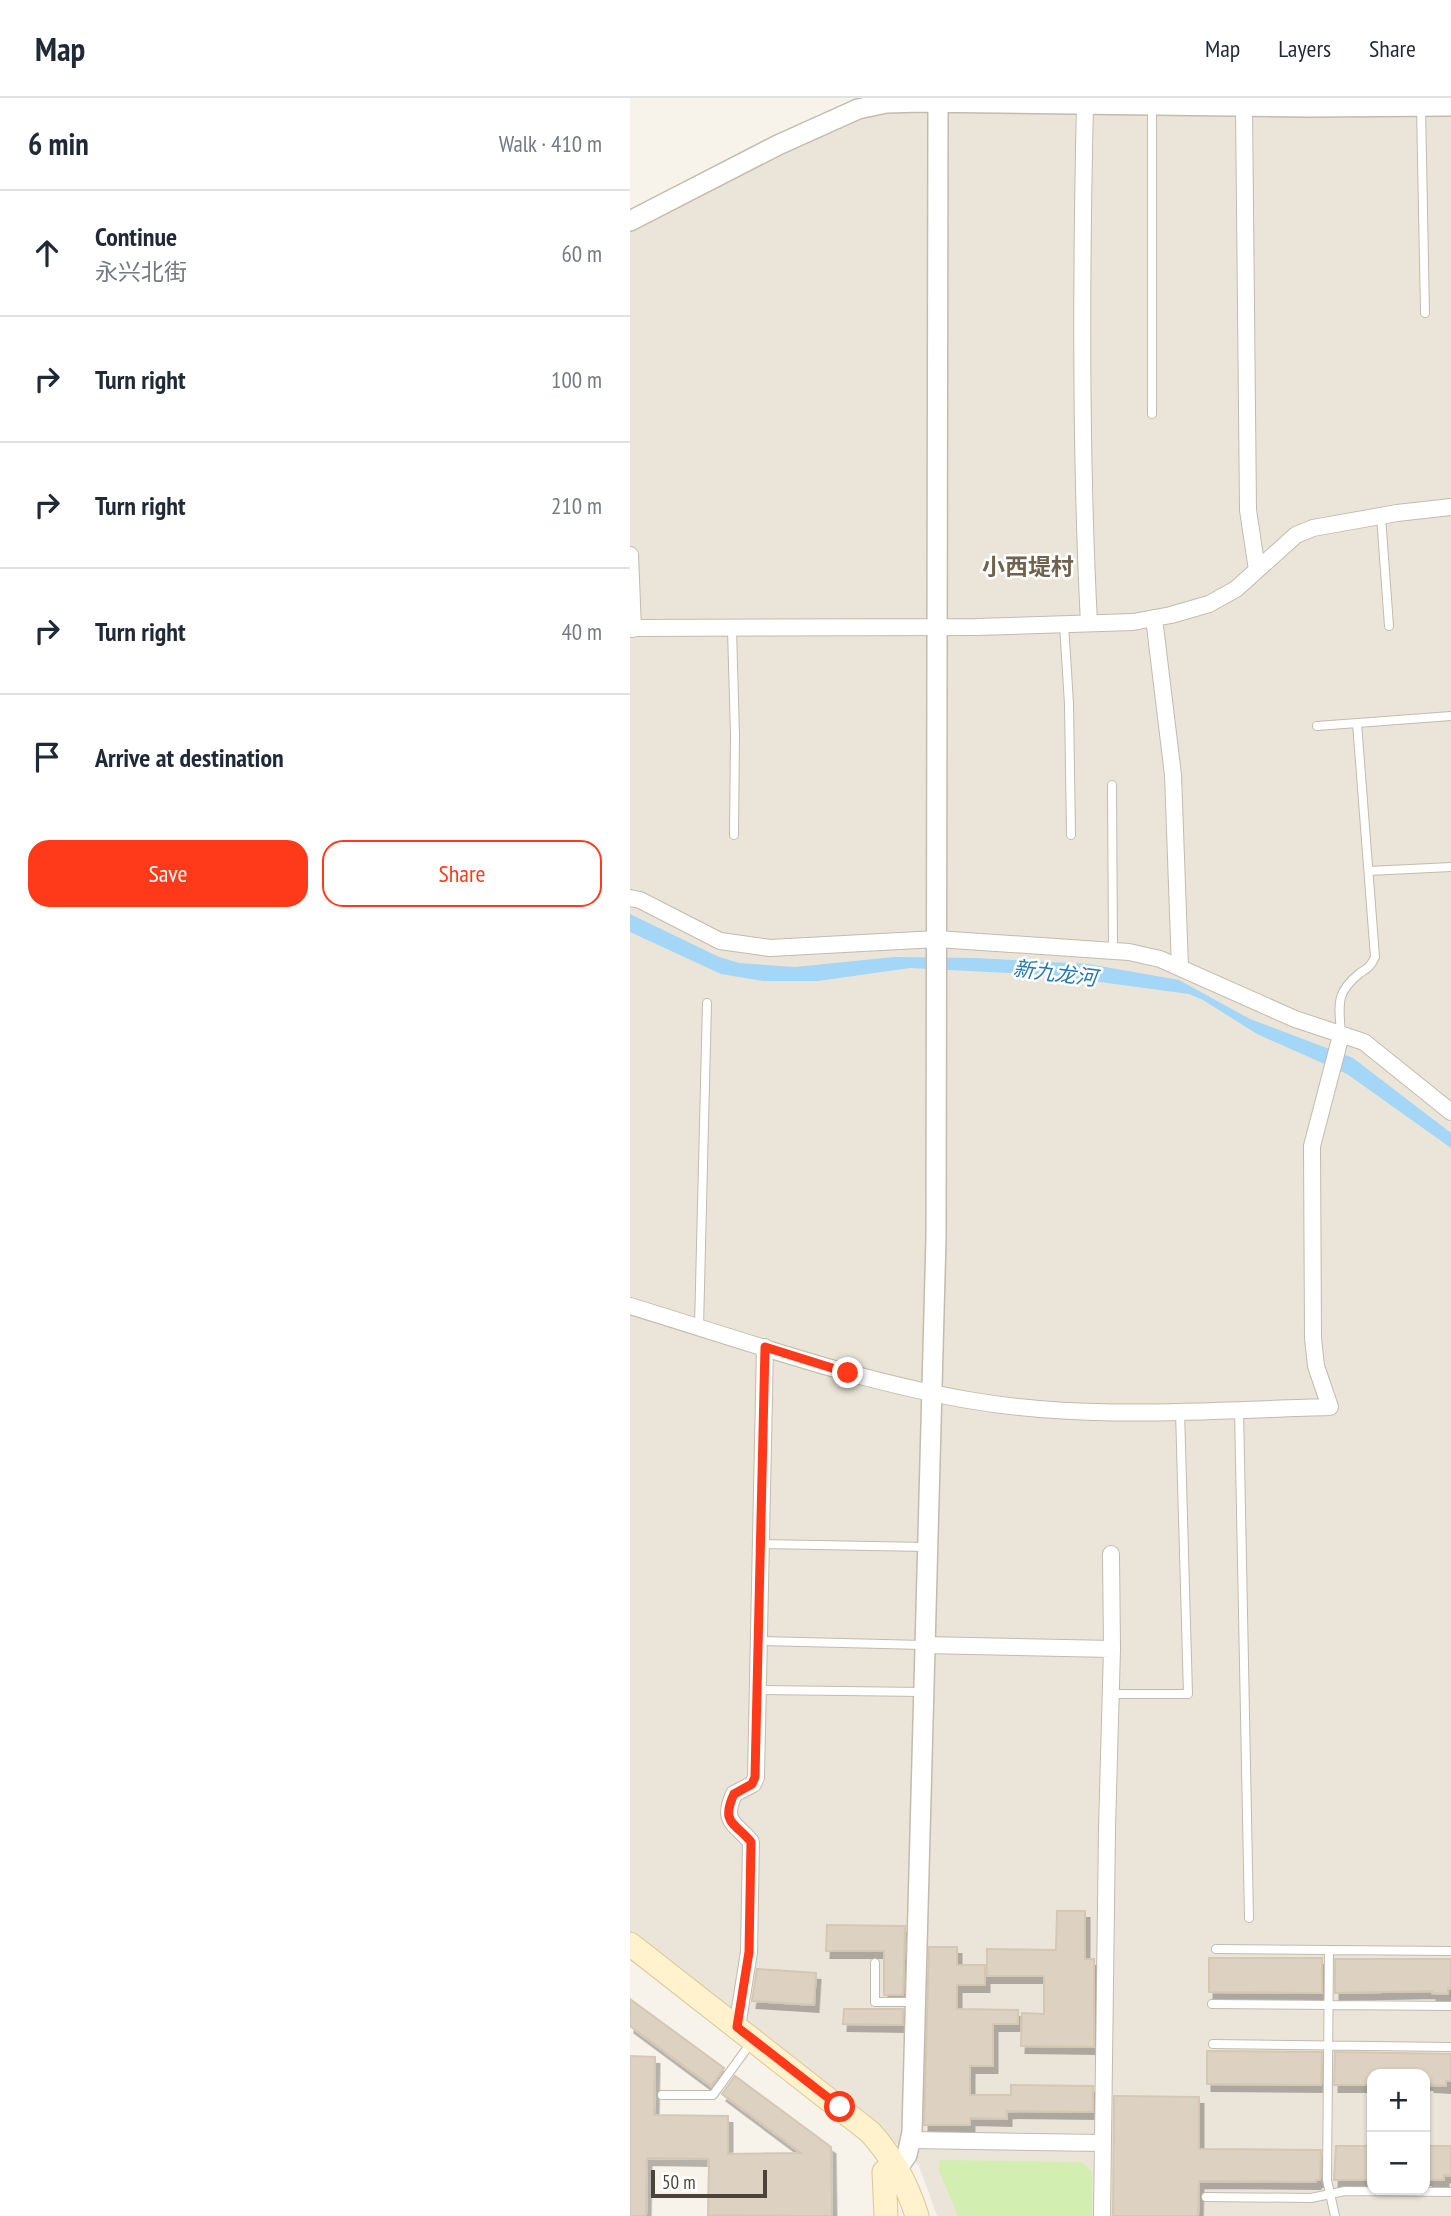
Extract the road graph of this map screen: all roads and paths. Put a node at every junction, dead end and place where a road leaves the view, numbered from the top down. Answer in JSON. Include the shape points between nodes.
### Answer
{"nodes":[{"id":1,"x":934,"y":101,"type":"edge"},
{"id":2,"x":1085,"y":104,"type":"junction"},
{"id":3,"x":1152,"y":105,"type":"junction"},
{"id":4,"x":1244,"y":106,"type":"junction"},
{"id":5,"x":1421,"y":106,"type":"junction"},
{"id":6,"x":1451,"y":106,"type":"edge"},
{"id":7,"x":630,"y":221,"type":"edge"},
{"id":8,"x":1425,"y":313,"type":"dead end"},
{"id":9,"x":1152,"y":414,"type":"dead end"},
{"id":10,"x":1451,"y":507,"type":"edge"},
{"id":11,"x":1381,"y":516,"type":"junction"},
{"id":12,"x":630,"y":555,"type":"edge"},
{"id":13,"x":1257,"y":570,"type":"junction"},
{"id":14,"x":1154,"y":618,"type":"junction"},
{"id":15,"x":1089,"y":623,"type":"junction"},
{"id":16,"x":1064,"y":624,"type":"junction"},
{"id":17,"x":1389,"y":626,"type":"dead end"},
{"id":18,"x":632,"y":628,"type":"edge"},
{"id":19,"x":937,"y":628,"type":"junction"},
{"id":20,"x":732,"y":629,"type":"junction"},
{"id":21,"x":1451,"y":716,"type":"edge"},
{"id":22,"x":1357,"y":723,"type":"junction"},
{"id":23,"x":1317,"y":726,"type":"dead end"},
{"id":24,"x":1112,"y":785,"type":"dead end"},
{"id":25,"x":734,"y":835,"type":"dead end"},
{"id":26,"x":1071,"y":835,"type":"dead end"},
{"id":27,"x":1451,"y":867,"type":"edge"},
{"id":28,"x":1369,"y":871,"type":"junction"},
{"id":29,"x":630,"y":898,"type":"edge"},
{"id":30,"x":937,"y":939,"type":"junction"},
{"id":31,"x":1113,"y":951,"type":"junction"},
{"id":32,"x":1180,"y":968,"type":"junction"},
{"id":33,"x":707,"y":1003,"type":"dead end"},
{"id":34,"x":1341,"y":1035,"type":"junction"},
{"id":35,"x":1451,"y":1112,"type":"edge"},
{"id":36,"x":630,"y":1306,"type":"edge"},
{"id":37,"x":699,"y":1327,"type":"junction"},
{"id":38,"x":765,"y":1347,"type":"junction"},
{"id":39,"x":932,"y":1392,"type":"junction"},
{"id":40,"x":1239,"y":1409,"type":"junction"},
{"id":41,"x":1180,"y":1411,"type":"junction"},
{"id":42,"x":760,"y":1544,"type":"junction"},
{"id":43,"x":927,"y":1547,"type":"junction"},
{"id":44,"x":1111,"y":1554,"type":"dead end"},
{"id":45,"x":758,"y":1641,"type":"junction"},
{"id":46,"x":924,"y":1645,"type":"junction"},
{"id":47,"x":1112,"y":1649,"type":"junction"},
{"id":48,"x":757,"y":1690,"type":"junction"},
{"id":49,"x":922,"y":1692,"type":"junction"},
{"id":50,"x":1110,"y":1694,"type":"junction"},
{"id":51,"x":1249,"y":1918,"type":"dead end"},
{"id":52,"x":630,"y":1944,"type":"edge"},
{"id":53,"x":1216,"y":1949,"type":"dead end"},
{"id":54,"x":1329,"y":1950,"type":"junction"},
{"id":55,"x":1451,"y":1951,"type":"edge"},
{"id":56,"x":630,"y":1962,"type":"edge"},
{"id":57,"x":875,"y":1963,"type":"dead end"},
{"id":58,"x":915,"y":2002,"type":"junction"},
{"id":59,"x":1212,"y":2004,"type":"dead end"},
{"id":60,"x":1329,"y":2005,"type":"junction"},
{"id":61,"x":1451,"y":2006,"type":"edge"},
{"id":62,"x":737,"y":2027,"type":"junction"},
{"id":63,"x":1213,"y":2045,"type":"dead end"},
{"id":64,"x":1328,"y":2046,"type":"junction"},
{"id":65,"x":1451,"y":2047,"type":"edge"},
{"id":66,"x":745,"y":2051,"type":"junction"},
{"id":67,"x":662,"y":2095,"type":"dead end"},
{"id":68,"x":911,"y":2140,"type":"junction"},
{"id":69,"x":1102,"y":2143,"type":"junction"},
{"id":70,"x":891,"y":2170,"type":"junction"},
{"id":71,"x":1451,"y":2192,"type":"edge"},
{"id":72,"x":1330,"y":2194,"type":"junction"},
{"id":73,"x":1206,"y":2197,"type":"dead end"},
{"id":74,"x":913,"y":2213,"type":"edge"},
{"id":75,"x":886,"y":2216,"type":"edge"},
{"id":76,"x":1102,"y":2216,"type":"edge"},
{"id":77,"x":1335,"y":2216,"type":"edge"}],
"edges":[{"from":1,"to":2,"type":"street"},
{"from":1,"to":7,"type":"street","via":[[858,109]]},
{"from":1,"to":19,"type":"street"},
{"from":2,"to":3,"type":"street"},
{"from":2,"to":15,"type":"street","via":[[1081,274]]},
{"from":3,"to":4,"type":"street"},
{"from":3,"to":9,"type":"lane"},
{"from":4,"to":5,"type":"street"},
{"from":4,"to":13,"type":"street","via":[[1248,510]]},
{"from":5,"to":6,"type":"street"},
{"from":5,"to":8,"type":"lane"},
{"from":10,"to":11,"type":"street"},
{"from":11,"to":13,"type":"street","via":[[1296,535]]},
{"from":11,"to":17,"type":"lane"},
{"from":12,"to":18,"type":"street"},
{"from":13,"to":14,"type":"street","via":[[1209,604]]},
{"from":14,"to":15,"type":"street"},
{"from":14,"to":32,"type":"street","via":[[1173,775]]},
{"from":15,"to":16,"type":"street"},
{"from":16,"to":19,"type":"street"},
{"from":16,"to":26,"type":"lane"},
{"from":18,"to":20,"type":"street"},
{"from":19,"to":20,"type":"street"},
{"from":19,"to":30,"type":"street"},
{"from":20,"to":25,"type":"lane"},
{"from":21,"to":22,"type":"lane"},
{"from":22,"to":23,"type":"lane"},
{"from":22,"to":28,"type":"lane"},
{"from":24,"to":31,"type":"lane"},
{"from":27,"to":28,"type":"lane"},
{"from":28,"to":34,"type":"lane","via":[[1375,957],[1341,992]]},
{"from":29,"to":30,"type":"street","via":[[720,941],[771,948]]},
{"from":30,"to":31,"type":"street"},
{"from":30,"to":39,"type":"street"},
{"from":31,"to":32,"type":"street","via":[[1160,959]]},
{"from":32,"to":34,"type":"street"},
{"from":33,"to":37,"type":"lane"},
{"from":34,"to":35,"type":"street","via":[[1364,1042]]},
{"from":34,"to":40,"type":"street","via":[[1312,1146],[1312,1338],[1330,1407]]},
{"from":36,"to":37,"type":"street"},
{"from":37,"to":38,"type":"street"},
{"from":38,"to":39,"type":"street","via":[[848,1373]]},
{"from":38,"to":42,"type":"street"},
{"from":39,"to":41,"type":"street","via":[[969,1401],[1062,1411]]},
{"from":39,"to":43,"type":"street"},
{"from":40,"to":41,"type":"street"},
{"from":40,"to":51,"type":"lane"},
{"from":41,"to":50,"type":"lane","via":[[1188,1694]]},
{"from":42,"to":43,"type":"lane"},
{"from":42,"to":45,"type":"street"},
{"from":43,"to":46,"type":"street"},
{"from":44,"to":47,"type":"street"},
{"from":45,"to":46,"type":"lane"},
{"from":45,"to":48,"type":"street"},
{"from":46,"to":47,"type":"street"},
{"from":46,"to":49,"type":"street"},
{"from":47,"to":50,"type":"street"},
{"from":48,"to":49,"type":"lane"},
{"from":48,"to":62,"type":"street","via":[[755,1777],[752,1784],[734,1794],[729,1810],[732,1826],[751,1842],[749,1952]]},
{"from":49,"to":58,"type":"street"},
{"from":50,"to":69,"type":"street"},
{"from":52,"to":62,"type":"main road"},
{"from":53,"to":54,"type":"lane"},
{"from":54,"to":55,"type":"lane"},
{"from":54,"to":60,"type":"lane"},
{"from":56,"to":66,"type":"main road"},
{"from":57,"to":58,"type":"lane","via":[[875,2002]]},
{"from":58,"to":68,"type":"street"},
{"from":59,"to":60,"type":"lane"},
{"from":60,"to":61,"type":"lane"},
{"from":60,"to":64,"type":"lane"},
{"from":62,"to":70,"type":"main road","via":[[870,2133],[884,2148]]},
{"from":63,"to":64,"type":"lane"},
{"from":64,"to":65,"type":"lane"},
{"from":64,"to":72,"type":"lane"},
{"from":66,"to":67,"type":"lane","via":[[713,2095]]},
{"from":66,"to":70,"type":"main road"},
{"from":68,"to":69,"type":"street"},
{"from":68,"to":70,"type":"street","via":[[907,2155]]},
{"from":69,"to":76,"type":"street"},
{"from":70,"to":74,"type":"main road"},
{"from":70,"to":75,"type":"main road"},
{"from":71,"to":72,"type":"lane"},
{"from":72,"to":73,"type":"lane","via":[[1311,2198]]},
{"from":72,"to":77,"type":"lane"}]}
